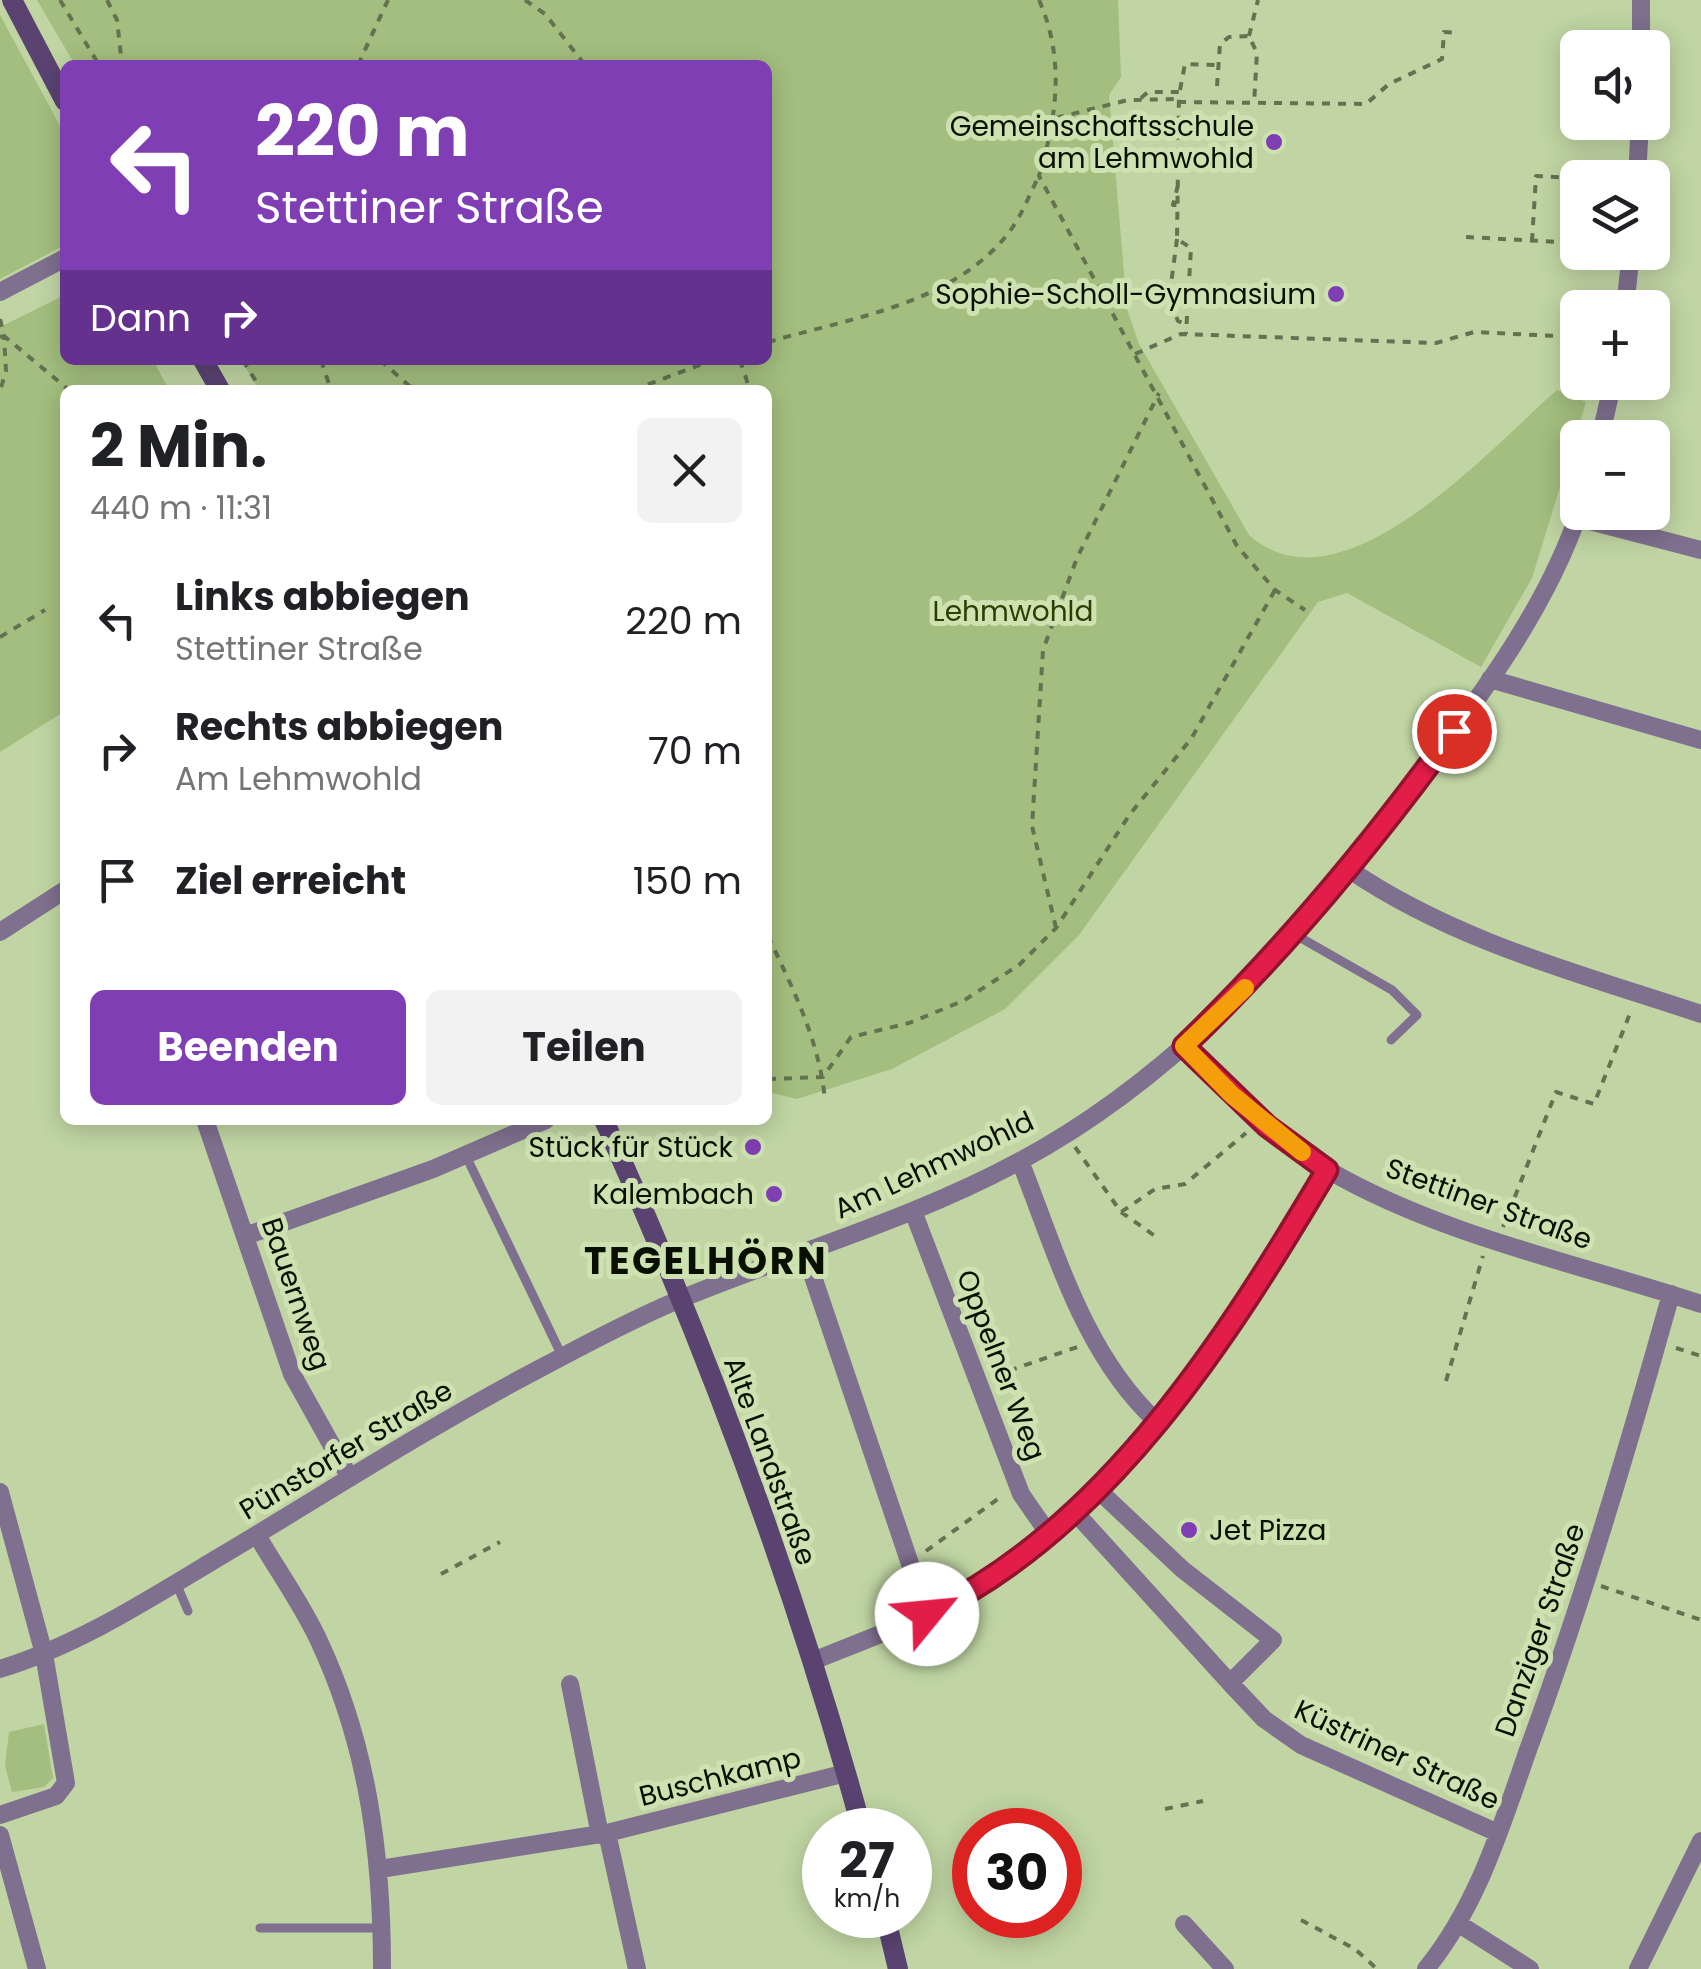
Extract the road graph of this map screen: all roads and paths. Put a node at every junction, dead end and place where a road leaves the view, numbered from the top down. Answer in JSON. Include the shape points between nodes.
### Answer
{"nodes":[{"id":1,"x":12,"y":0,"type":"edge"},
{"id":2,"x":60,"y":0,"type":"edge"},
{"id":3,"x":107,"y":0,"type":"edge"},
{"id":4,"x":388,"y":0,"type":"edge"},
{"id":5,"x":525,"y":0,"type":"edge"},
{"id":6,"x":1040,"y":0,"type":"edge"},
{"id":7,"x":1258,"y":0,"type":"edge"},
{"id":8,"x":1641,"y":0,"type":"edge"},
{"id":9,"x":1641,"y":30,"type":"edge"},
{"id":10,"x":1458,"y":33,"type":"dead end"},
{"id":11,"x":1249,"y":36,"type":"junction"},
{"id":12,"x":96,"y":60,"type":"edge"},
{"id":13,"x":121,"y":60,"type":"edge"},
{"id":14,"x":360,"y":60,"type":"edge"},
{"id":15,"x":580,"y":60,"type":"edge"},
{"id":16,"x":1218,"y":65,"type":"junction"},
{"id":17,"x":1217,"y":86,"type":"dead end"},
{"id":18,"x":60,"y":91,"type":"edge"},
{"id":19,"x":1178,"y":98,"type":"junction"},
{"id":20,"x":1254,"y":104,"type":"junction"},
{"id":21,"x":1056,"y":118,"type":"junction"},
{"id":22,"x":1039,"y":176,"type":"junction"},
{"id":23,"x":1560,"y":177,"type":"edge"},
{"id":24,"x":1466,"y":238,"type":"dead end"},
{"id":25,"x":1178,"y":239,"type":"junction"},
{"id":26,"x":1532,"y":241,"type":"junction"},
{"id":27,"x":1560,"y":242,"type":"edge"},
{"id":28,"x":60,"y":261,"type":"edge"},
{"id":29,"x":0,"y":292,"type":"edge"},
{"id":30,"x":0,"y":319,"type":"edge"},
{"id":31,"x":1186,"y":324,"type":"junction"},
{"id":32,"x":1186,"y":334,"type":"junction"},
{"id":33,"x":1560,"y":336,"type":"edge"},
{"id":34,"x":2,"y":337,"type":"edge"},
{"id":35,"x":772,"y":341,"type":"edge"},
{"id":36,"x":1136,"y":354,"type":"junction"},
{"id":37,"x":386,"y":365,"type":"edge"},
{"id":38,"x":699,"y":365,"type":"edge"},
{"id":39,"x":63,"y":385,"type":"edge"},
{"id":40,"x":408,"y":385,"type":"edge"},
{"id":41,"x":646,"y":385,"type":"edge"},
{"id":42,"x":0,"y":391,"type":"edge"},
{"id":43,"x":1159,"y":393,"type":"junction"},
{"id":44,"x":1571,"y":530,"type":"edge"},
{"id":45,"x":1631,"y":530,"type":"edge"},
{"id":46,"x":1701,"y":550,"type":"edge"},
{"id":47,"x":1276,"y":590,"type":"junction"},
{"id":48,"x":45,"y":610,"type":"dead end"},
{"id":49,"x":1305,"y":610,"type":"dead end"},
{"id":50,"x":0,"y":638,"type":"edge"},
{"id":51,"x":1490,"y":680,"type":"junction"},
{"id":52,"x":1701,"y":740,"type":"edge"},
{"id":53,"x":1350,"y":870,"type":"junction"},
{"id":54,"x":60,"y":893,"type":"edge"},
{"id":55,"x":1056,"y":928,"type":"junction"},
{"id":56,"x":0,"y":932,"type":"edge"},
{"id":57,"x":1294,"y":934,"type":"junction"},
{"id":58,"x":772,"y":944,"type":"edge"},
{"id":59,"x":1638,"y":993,"type":"junction"},
{"id":60,"x":1701,"y":1014,"type":"edge"},
{"id":61,"x":1391,"y":1040,"type":"dead end"},
{"id":62,"x":1184,"y":1046,"type":"junction"},
{"id":63,"x":823,"y":1077,"type":"junction"},
{"id":64,"x":772,"y":1079,"type":"edge"},
{"id":65,"x":825,"y":1101,"type":"dead end"},
{"id":66,"x":1262,"y":1121,"type":"junction"},
{"id":67,"x":207,"y":1125,"type":"edge"},
{"id":68,"x":535,"y":1125,"type":"edge"},
{"id":69,"x":607,"y":1125,"type":"edge"},
{"id":70,"x":1066,"y":1134,"type":"junction"},
{"id":71,"x":466,"y":1156,"type":"junction"},
{"id":72,"x":1020,"y":1161,"type":"junction"},
{"id":73,"x":1327,"y":1170,"type":"junction"},
{"id":74,"x":913,"y":1211,"type":"junction"},
{"id":75,"x":1120,"y":1212,"type":"junction"},
{"id":76,"x":248,"y":1235,"type":"junction"},
{"id":77,"x":1155,"y":1236,"type":"dead end"},
{"id":78,"x":1493,"y":1239,"type":"junction"},
{"id":79,"x":805,"y":1253,"type":"junction"},
{"id":80,"x":1670,"y":1294,"type":"junction"},
{"id":81,"x":679,"y":1300,"type":"junction"},
{"id":82,"x":1701,"y":1304,"type":"edge"},
{"id":83,"x":1094,"y":1341,"type":"junction"},
{"id":84,"x":1657,"y":1342,"type":"junction"},
{"id":85,"x":1701,"y":1356,"type":"edge"},
{"id":86,"x":563,"y":1357,"type":"junction"},
{"id":87,"x":1446,"y":1381,"type":"dead end"},
{"id":88,"x":980,"y":1382,"type":"junction"},
{"id":89,"x":1156,"y":1421,"type":"junction"},
{"id":90,"x":350,"y":1478,"type":"junction"},
{"id":91,"x":1096,"y":1488,"type":"junction"},
{"id":92,"x":1019,"y":1491,"type":"junction"},
{"id":93,"x":0,"y":1492,"type":"edge"},
{"id":94,"x":1074,"y":1510,"type":"junction"},
{"id":95,"x":1048,"y":1533,"type":"junction"},
{"id":96,"x":257,"y":1535,"type":"junction"},
{"id":97,"x":500,"y":1542,"type":"dead end"},
{"id":98,"x":910,"y":1562,"type":"junction"},
{"id":99,"x":440,"y":1574,"type":"dead end"},
{"id":100,"x":1588,"y":1582,"type":"junction"},
{"id":101,"x":176,"y":1584,"type":"junction"},
{"id":102,"x":188,"y":1612,"type":"dead end"},
{"id":103,"x":927,"y":1614,"type":"junction"},
{"id":104,"x":1701,"y":1620,"type":"edge"},
{"id":105,"x":44,"y":1654,"type":"junction"},
{"id":106,"x":813,"y":1661,"type":"junction"},
{"id":107,"x":0,"y":1669,"type":"edge"},
{"id":108,"x":1230,"y":1683,"type":"junction"},
{"id":109,"x":570,"y":1684,"type":"dead end"},
{"id":110,"x":846,"y":1774,"type":"junction"},
{"id":111,"x":1203,"y":1801,"type":"dead end"},
{"id":112,"x":856,"y":1808,"type":"edge"},
{"id":113,"x":1165,"y":1809,"type":"dead end"},
{"id":114,"x":0,"y":1816,"type":"edge"},
{"id":115,"x":0,"y":1834,"type":"edge"},
{"id":116,"x":604,"y":1834,"type":"junction"},
{"id":117,"x":1498,"y":1834,"type":"junction"},
{"id":118,"x":1701,"y":1841,"type":"edge"},
{"id":119,"x":380,"y":1869,"type":"junction"},
{"id":120,"x":1301,"y":1920,"type":"dead end"},
{"id":121,"x":1184,"y":1924,"type":"dead end"},
{"id":122,"x":1459,"y":1924,"type":"junction"},
{"id":123,"x":260,"y":1928,"type":"dead end"},
{"id":124,"x":382,"y":1928,"type":"junction"},
{"id":125,"x":890,"y":1938,"type":"edge"},
{"id":126,"x":36,"y":1969,"type":"edge"},
{"id":127,"x":382,"y":1969,"type":"edge"},
{"id":128,"x":637,"y":1969,"type":"edge"},
{"id":129,"x":898,"y":1969,"type":"edge"},
{"id":130,"x":1225,"y":1969,"type":"edge"},
{"id":131,"x":1377,"y":1969,"type":"edge"},
{"id":132,"x":1426,"y":1969,"type":"edge"},
{"id":133,"x":1530,"y":1969,"type":"edge"},
{"id":134,"x":1638,"y":1969,"type":"edge"}],
"edges":[{"from":1,"to":18,"type":"street"},
{"from":2,"to":12,"type":"path"},
{"from":3,"to":13,"type":"path","via":[[117,20]]},
{"from":4,"to":14,"type":"path"},
{"from":5,"to":15,"type":"path","via":[[545,14]]},
{"from":6,"to":21,"type":"path","via":[[1056,61]]},
{"from":7,"to":11,"type":"path"},
{"from":8,"to":9,"type":"street"},
{"from":10,"to":20,"type":"path","via":[[1444,32],[1442,59],[1366,104]]},
{"from":11,"to":16,"type":"path","via":[[1223,40]]},
{"from":11,"to":20,"type":"path","via":[[1256,53]]},
{"from":16,"to":17,"type":"path"},
{"from":16,"to":19,"type":"path","via":[[1185,64]]},
{"from":19,"to":20,"type":"path"},
{"from":19,"to":21,"type":"path","via":[[1148,92]]},
{"from":19,"to":25,"type":"path"},
{"from":21,"to":22,"type":"path"},
{"from":22,"to":35,"type":"path","via":[[1010,231],[957,282]]},
{"from":22,"to":36,"type":"path"},
{"from":23,"to":26,"type":"path","via":[[1536,176]]},
{"from":24,"to":26,"type":"path"},
{"from":25,"to":31,"type":"path","via":[[1190,248]]},
{"from":25,"to":31,"type":"path","via":[[1169,304]]},
{"from":26,"to":27,"type":"path"},
{"from":28,"to":29,"type":"street"},
{"from":30,"to":34,"type":"path"},
{"from":31,"to":32,"type":"path"},
{"from":32,"to":33,"type":"path","via":[[1436,343],[1474,332]]},
{"from":32,"to":36,"type":"path"},
{"from":34,"to":39,"type":"path"},
{"from":34,"to":42,"type":"path","via":[[6,371]]},
{"from":36,"to":43,"type":"path"},
{"from":37,"to":40,"type":"path"},
{"from":38,"to":41,"type":"path"},
{"from":43,"to":47,"type":"path","via":[[1238,546]]},
{"from":43,"to":55,"type":"path","via":[[1077,558],[1043,650],[1032,826]]},
{"from":44,"to":51,"type":"street","name":"Am Lehmwohld"},
{"from":45,"to":46,"type":"street"},
{"from":47,"to":49,"type":"path"},
{"from":47,"to":55,"type":"path","via":[[1191,739],[1130,814]]},
{"from":48,"to":50,"type":"path"},
{"from":51,"to":52,"type":"street"},
{"from":51,"to":53,"type":"street","name":"Am Lehmwohld"},
{"from":53,"to":57,"type":"street","name":"Am Lehmwohld"},
{"from":53,"to":59,"type":"street","via":[[1447,926]]},
{"from":54,"to":56,"type":"street"},
{"from":55,"to":63,"type":"path","via":[[1019,965],[963,1001],[851,1038]]},
{"from":57,"to":61,"type":"lane","via":[[1392,990],[1417,1015]]},
{"from":57,"to":62,"type":"street","name":"Am Lehmwohld"},
{"from":58,"to":63,"type":"path","via":[[802,1007]]},
{"from":59,"to":60,"type":"street"},
{"from":59,"to":78,"type":"path","via":[[1594,1104],[1556,1092]]},
{"from":62,"to":66,"type":"street","name":"Stettiner Straße"},
{"from":62,"to":70,"type":"street","name":"Am Lehmwohld"},
{"from":63,"to":64,"type":"path"},
{"from":63,"to":65,"type":"path"},
{"from":66,"to":73,"type":"street","name":"Stettiner Straße"},
{"from":66,"to":75,"type":"path","via":[[1185,1184],[1154,1189]]},
{"from":67,"to":76,"type":"street","name":"Bauernweg"},
{"from":68,"to":71,"type":"street"},
{"from":69,"to":81,"type":"street","name":"Alte Landstraße","via":[[635,1177]]},
{"from":70,"to":72,"type":"street","name":"Am Lehmwohld"},
{"from":70,"to":75,"type":"path"},
{"from":71,"to":76,"type":"street"},
{"from":71,"to":86,"type":"lane"},
{"from":72,"to":74,"type":"street","name":"Am Lehmwohld"},
{"from":72,"to":83,"type":"street"},
{"from":73,"to":78,"type":"street","name":"Stettiner Straße"},
{"from":73,"to":89,"type":"street","via":[[1220,1342]]},
{"from":74,"to":79,"type":"street","name":"Am Lehmwohld"},
{"from":74,"to":88,"type":"street","name":"Oppelner Weg"},
{"from":75,"to":77,"type":"path"},
{"from":76,"to":90,"type":"street","name":"Bauernweg","via":[[292,1374]]},
{"from":78,"to":80,"type":"street","name":"Stettiner Straße"},
{"from":78,"to":87,"type":"path"},
{"from":79,"to":81,"type":"street","name":"Am Lehmwohld"},
{"from":79,"to":98,"type":"street"},
{"from":80,"to":82,"type":"street","name":"Stettiner Straße"},
{"from":80,"to":84,"type":"street","name":"Danziger Straße"},
{"from":81,"to":86,"type":"street","name":"Pünstorfer Straße"},
{"from":81,"to":106,"type":"street","name":"Alte Landstraße"},
{"from":83,"to":88,"type":"path"},
{"from":83,"to":89,"type":"street","via":[[1122,1387]]},
{"from":84,"to":85,"type":"path"},
{"from":84,"to":100,"type":"street","name":"Danziger Straße"},
{"from":86,"to":90,"type":"street","name":"Pünstorfer Straße"},
{"from":88,"to":92,"type":"street","name":"Oppelner Weg"},
{"from":89,"to":91,"type":"street"},
{"from":90,"to":96,"type":"street","name":"Pünstorfer Straße"},
{"from":91,"to":94,"type":"street"},
{"from":91,"to":108,"type":"street","via":[[1182,1569],[1273,1640]]},
{"from":92,"to":95,"type":"street","name":"Oppelner Weg"},
{"from":92,"to":98,"type":"path","via":[[1006,1493]]},
{"from":93,"to":105,"type":"street"},
{"from":94,"to":95,"type":"street"},
{"from":94,"to":108,"type":"street","name":"Küstriner Straße"},
{"from":95,"to":103,"type":"street","via":[[999,1572]]},
{"from":96,"to":101,"type":"street","name":"Pünstorfer Straße"},
{"from":96,"to":119,"type":"street","via":[[312,1628],[348,1713]]},
{"from":97,"to":99,"type":"path"},
{"from":98,"to":103,"type":"street"},
{"from":100,"to":104,"type":"path"},
{"from":100,"to":117,"type":"street","name":"Danziger Straße"},
{"from":101,"to":102,"type":"lane"},
{"from":101,"to":105,"type":"street","name":"Pünstorfer Straße"},
{"from":103,"to":106,"type":"street"},
{"from":105,"to":107,"type":"street","name":"Pünstorfer Straße"},
{"from":105,"to":114,"type":"street","via":[[66,1779],[56,1796]]},
{"from":106,"to":110,"type":"street","name":"Alte Landstraße"},
{"from":108,"to":117,"type":"street","name":"Küstriner Straße","via":[[1301,1745]]},
{"from":109,"to":116,"type":"street"},
{"from":110,"to":112,"type":"street","name":"Alte Landstraße"},
{"from":110,"to":116,"type":"street","name":"Buschkamp"},
{"from":111,"to":113,"type":"path"},
{"from":115,"to":126,"type":"street"},
{"from":116,"to":119,"type":"street","name":"Buschkamp"},
{"from":116,"to":128,"type":"street"},
{"from":117,"to":122,"type":"street","name":"Danziger Straße"},
{"from":118,"to":134,"type":"street"},
{"from":119,"to":124,"type":"street"},
{"from":120,"to":131,"type":"path"},
{"from":121,"to":130,"type":"street"},
{"from":122,"to":132,"type":"street","name":"Danziger Straße"},
{"from":122,"to":133,"type":"street"},
{"from":123,"to":124,"type":"lane"},
{"from":124,"to":127,"type":"street"},
{"from":125,"to":129,"type":"street"}]}
